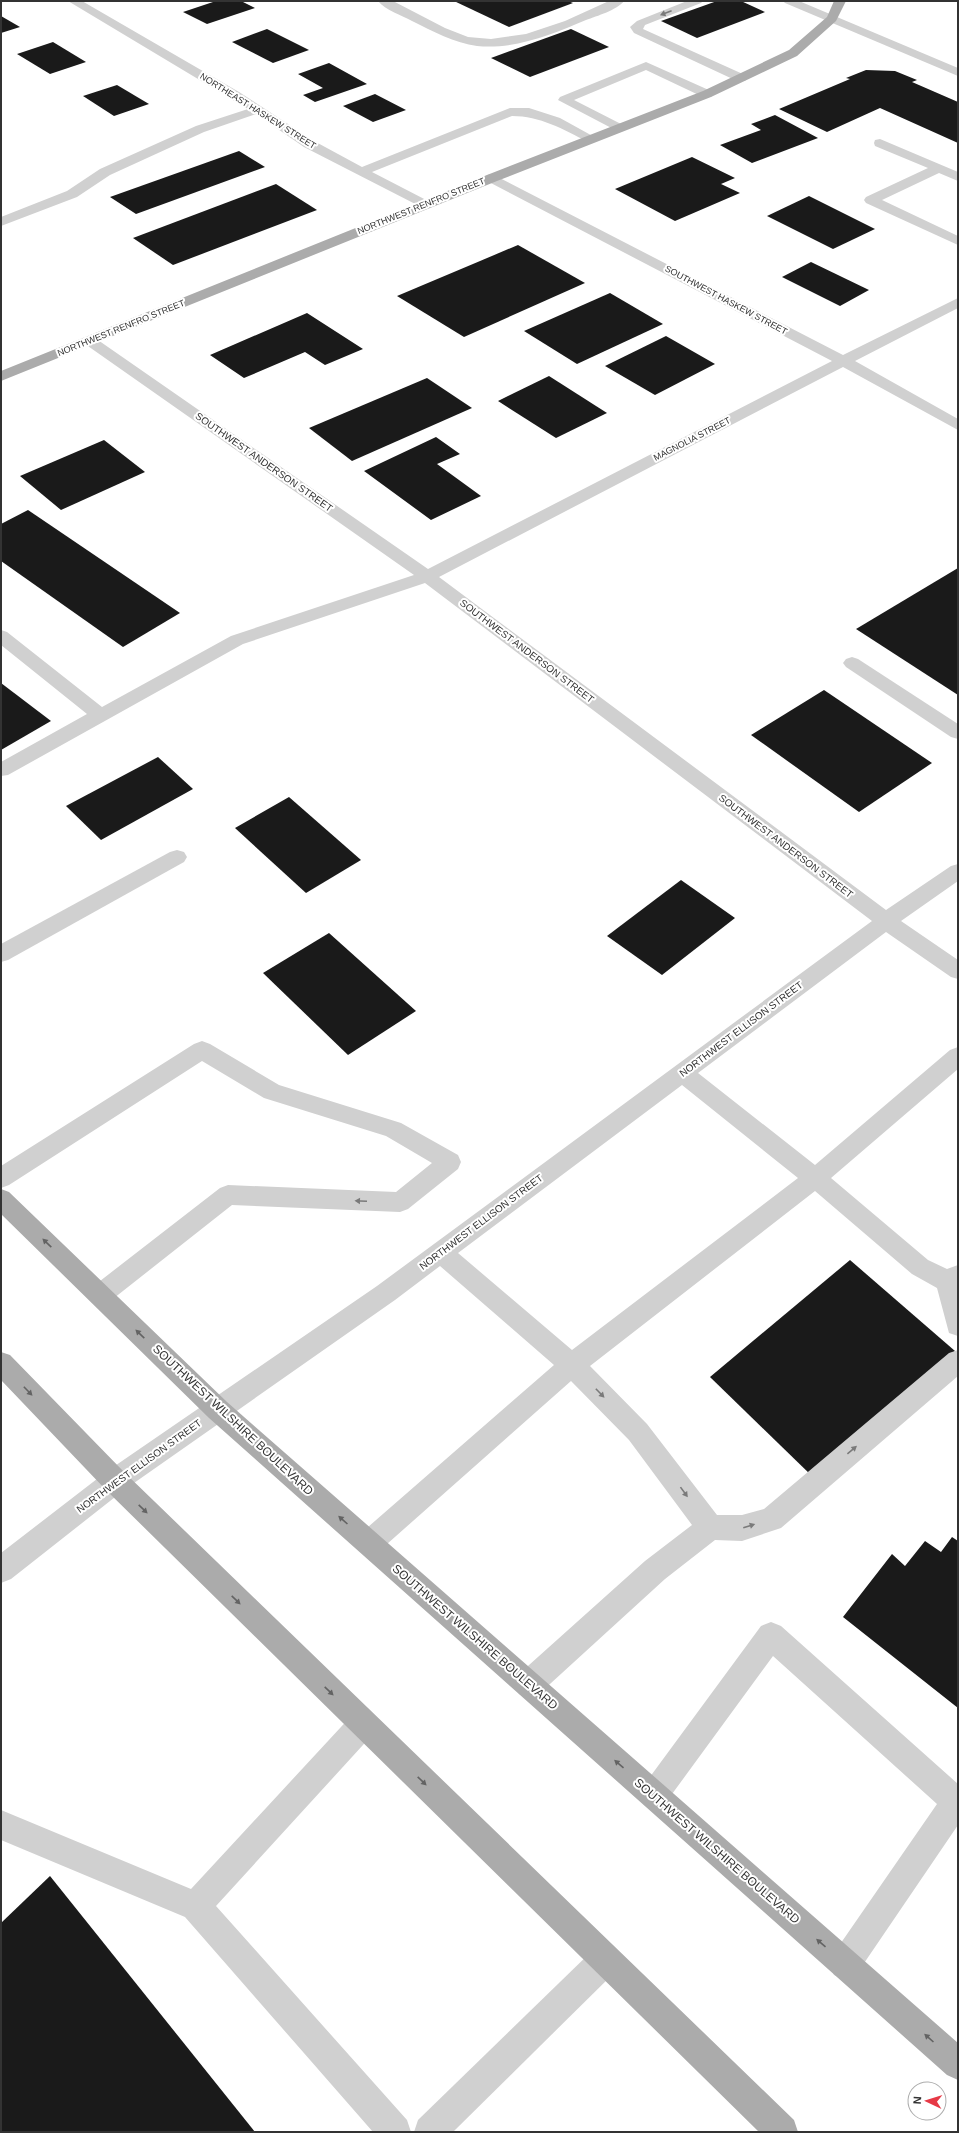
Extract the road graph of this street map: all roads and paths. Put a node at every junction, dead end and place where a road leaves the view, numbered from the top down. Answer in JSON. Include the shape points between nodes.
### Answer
{"nodes":[{"id":1,"x":74,"y":1,"type":"edge"},
{"id":2,"x":384,"y":1,"type":"edge"},
{"id":3,"x":618,"y":1,"type":"edge"},
{"id":4,"x":697,"y":1,"type":"edge"},
{"id":5,"x":789,"y":1,"type":"edge"},
{"id":6,"x":840,"y":1,"type":"edge"},
{"id":7,"x":832,"y":20,"type":"junction"},
{"id":8,"x":958,"y":72,"type":"edge"},
{"id":9,"x":741,"y":78,"type":"junction"},
{"id":10,"x":707,"y":94,"type":"junction"},
{"id":11,"x":258,"y":110,"type":"junction"},
{"id":12,"x":619,"y":128,"type":"junction"},
{"id":13,"x":592,"y":139,"type":"junction"},
{"id":14,"x":880,"y":143,"type":"dead end"},
{"id":15,"x":938,"y":168,"type":"junction"},
{"id":16,"x":361,"y":172,"type":"junction"},
{"id":17,"x":958,"y":177,"type":"edge"},
{"id":18,"x":492,"y":178,"type":"junction"},
{"id":19,"x":425,"y":205,"type":"junction"},
{"id":20,"x":1,"y":222,"type":"edge"},
{"id":21,"x":958,"y":227,"type":"edge"},
{"id":22,"x":944,"y":234,"type":"junction"},
{"id":23,"x":958,"y":241,"type":"edge"},
{"id":24,"x":958,"y":302,"type":"edge"},
{"id":25,"x":90,"y":341,"type":"junction"},
{"id":26,"x":843,"y":361,"type":"junction"},
{"id":27,"x":1,"y":376,"type":"edge"},
{"id":28,"x":958,"y":425,"type":"edge"},
{"id":29,"x":426,"y":576,"type":"junction"},
{"id":30,"x":1,"y":636,"type":"edge"},
{"id":31,"x":852,"y":663,"type":"dead end"},
{"id":32,"x":100,"y":715,"type":"junction"},
{"id":33,"x":958,"y":733,"type":"edge"},
{"id":34,"x":1,"y":770,"type":"edge"},
{"id":35,"x":176,"y":857,"type":"dead end"},
{"id":36,"x":958,"y":871,"type":"edge"},
{"id":37,"x":886,"y":921,"type":"junction"},
{"id":38,"x":1,"y":954,"type":"edge"},
{"id":39,"x":958,"y":971,"type":"edge"},
{"id":40,"x":958,"y":1056,"type":"edge"},
{"id":41,"x":682,"y":1073,"type":"junction"},
{"id":42,"x":1,"y":1178,"type":"edge"},
{"id":43,"x":815,"y":1178,"type":"junction"},
{"id":44,"x":1,"y":1199,"type":"edge"},
{"id":45,"x":440,"y":1252,"type":"junction"},
{"id":46,"x":953,"y":1278,"type":"edge"},
{"id":47,"x":100,"y":1295,"type":"junction"},
{"id":48,"x":958,"y":1325,"type":"edge"},
{"id":49,"x":958,"y":1361,"type":"edge"},
{"id":50,"x":1,"y":1363,"type":"edge"},
{"id":51,"x":572,"y":1365,"type":"junction"},
{"id":52,"x":218,"y":1410,"type":"junction"},
{"id":53,"x":115,"y":1481,"type":"junction"},
{"id":54,"x":710,"y":1527,"type":"junction"},
{"id":55,"x":369,"y":1543,"type":"junction"},
{"id":56,"x":1,"y":1570,"type":"edge"},
{"id":57,"x":529,"y":1684,"type":"junction"},
{"id":58,"x":363,"y":1724,"type":"junction"},
{"id":59,"x":654,"y":1795,"type":"junction"},
{"id":60,"x":957,"y":1802,"type":"edge"},
{"id":61,"x":1,"y":1825,"type":"edge"},
{"id":62,"x":196,"y":1906,"type":"junction"},
{"id":63,"x":605,"y":1960,"type":"junction"},
{"id":64,"x":845,"y":1964,"type":"junction"},
{"id":65,"x":958,"y":2064,"type":"edge"},
{"id":66,"x":395,"y":2132,"type":"edge"},
{"id":67,"x":430,"y":2132,"type":"edge"},
{"id":68,"x":782,"y":2132,"type":"edge"}],
"edges":[{"from":1,"to":11,"type":"street","name":"NORTHEAST HASKEW STREET"},
{"from":2,"to":3,"type":"street","via":[[437,28],[476,42],[496,42],[530,36],[599,11]]},
{"from":4,"to":9,"type":"street","one_way":true,"via":[[636,27],[638,31]]},
{"from":5,"to":7,"type":"street"},
{"from":6,"to":7,"type":"main road"},
{"from":7,"to":8,"type":"street"},
{"from":7,"to":9,"type":"main road","name":"NORTHWEST RENFRO STREET","via":[[792,53]]},
{"from":9,"to":10,"type":"main road","name":"NORTHWEST RENFRO STREET"},
{"from":10,"to":12,"type":"main road","name":"NORTHWEST RENFRO STREET"},
{"from":10,"to":12,"type":"street","via":[[646,66],[564,100]]},
{"from":11,"to":16,"type":"street","name":"NORTHEAST HASKEW STREET","via":[[309,144]]},
{"from":11,"to":20,"type":"street","via":[[200,130],[105,172],[72,194]]},
{"from":12,"to":13,"type":"main road","name":"NORTHWEST RENFRO STREET"},
{"from":13,"to":16,"type":"street","via":[[556,121],[529,112],[510,112]]},
{"from":13,"to":18,"type":"main road","name":"NORTHWEST RENFRO STREET"},
{"from":14,"to":15,"type":"street"},
{"from":15,"to":17,"type":"street"},
{"from":15,"to":22,"type":"street","via":[[871,200]]},
{"from":16,"to":19,"type":"street","name":"NORTHEAST HASKEW STREET"},
{"from":18,"to":19,"type":"main road","name":"NORTHWEST RENFRO STREET"},
{"from":18,"to":26,"type":"street","name":"SOUTHWEST HASKEW STREET"},
{"from":19,"to":25,"type":"main road","name":"NORTHWEST RENFRO STREET"},
{"from":21,"to":22,"type":"street"},
{"from":22,"to":23,"type":"street"},
{"from":24,"to":26,"type":"street","name":"MAGNOLIA STREET"},
{"from":25,"to":27,"type":"main road","name":"NORTHWEST RENFRO STREET"},
{"from":25,"to":29,"type":"street","name":"SOUTHWEST ANDERSON STREET"},
{"from":26,"to":28,"type":"street","name":"SOUTHWEST HASKEW STREET"},
{"from":26,"to":29,"type":"street","name":"MAGNOLIA STREET"},
{"from":29,"to":32,"type":"street","name":"MAGNOLIA STREET","via":[[237,640]]},
{"from":29,"to":37,"type":"street","name":"SOUTHWEST ANDERSON STREET"},
{"from":30,"to":32,"type":"street"},
{"from":31,"to":33,"type":"street"},
{"from":32,"to":34,"type":"street","name":"MAGNOLIA STREET"},
{"from":35,"to":38,"type":"street"},
{"from":36,"to":37,"type":"street","name":"NORTHWEST ELLISON STREET"},
{"from":37,"to":39,"type":"street","name":"SOUTHWEST ANDERSON STREET"},
{"from":37,"to":41,"type":"street","name":"NORTHWEST ELLISON STREET"},
{"from":40,"to":43,"type":"street"},
{"from":41,"to":43,"type":"street"},
{"from":41,"to":45,"type":"street","name":"NORTHWEST ELLISON STREET"},
{"from":42,"to":47,"type":"street","one_way":true,"via":[[202,1050],[272,1092],[393,1129],[450,1162],[400,1202],[228,1195]]},
{"from":43,"to":46,"type":"street","via":[[920,1268]]},
{"from":43,"to":51,"type":"street"},
{"from":47,"to":44,"type":"main road","name":"SOUTHWEST WILSHIRE BOULEVARD","one_way":true},
{"from":45,"to":51,"type":"street"},
{"from":45,"to":52,"type":"street","name":"NORTHWEST ELLISON STREET"},
{"from":46,"to":48,"type":"street"},
{"from":52,"to":47,"type":"main road","name":"SOUTHWEST WILSHIRE BOULEVARD","one_way":true},
{"from":54,"to":49,"type":"street","one_way":true,"via":[[742,1528],[772,1519]]},
{"from":50,"to":53,"type":"main road","one_way":true},
{"from":51,"to":54,"type":"street","one_way":true,"via":[[638,1432]]},
{"from":51,"to":55,"type":"street"},
{"from":52,"to":53,"type":"street","name":"NORTHWEST ELLISON STREET"},
{"from":55,"to":52,"type":"main road","name":"SOUTHWEST WILSHIRE BOULEVARD","one_way":true},
{"from":53,"to":56,"type":"street","name":"NORTHWEST ELLISON STREET"},
{"from":53,"to":58,"type":"main road","one_way":true},
{"from":54,"to":57,"type":"street","via":[[655,1570]]},
{"from":55,"to":57,"type":"main road","name":"SOUTHWEST WILSHIRE BOULEVARD"},
{"from":59,"to":57,"type":"main road","name":"SOUTHWEST WILSHIRE BOULEVARD","one_way":true},
{"from":58,"to":62,"type":"street"},
{"from":58,"to":63,"type":"main road","one_way":true},
{"from":59,"to":60,"type":"street","via":[[771,1636]]},
{"from":64,"to":59,"type":"main road","name":"SOUTHWEST WILSHIRE BOULEVARD","one_way":true},
{"from":60,"to":64,"type":"street"},
{"from":61,"to":62,"type":"street"},
{"from":62,"to":66,"type":"street"},
{"from":63,"to":67,"type":"street"},
{"from":63,"to":68,"type":"main road"},
{"from":65,"to":64,"type":"main road","name":"SOUTHWEST WILSHIRE BOULEVARD","one_way":true}]}
